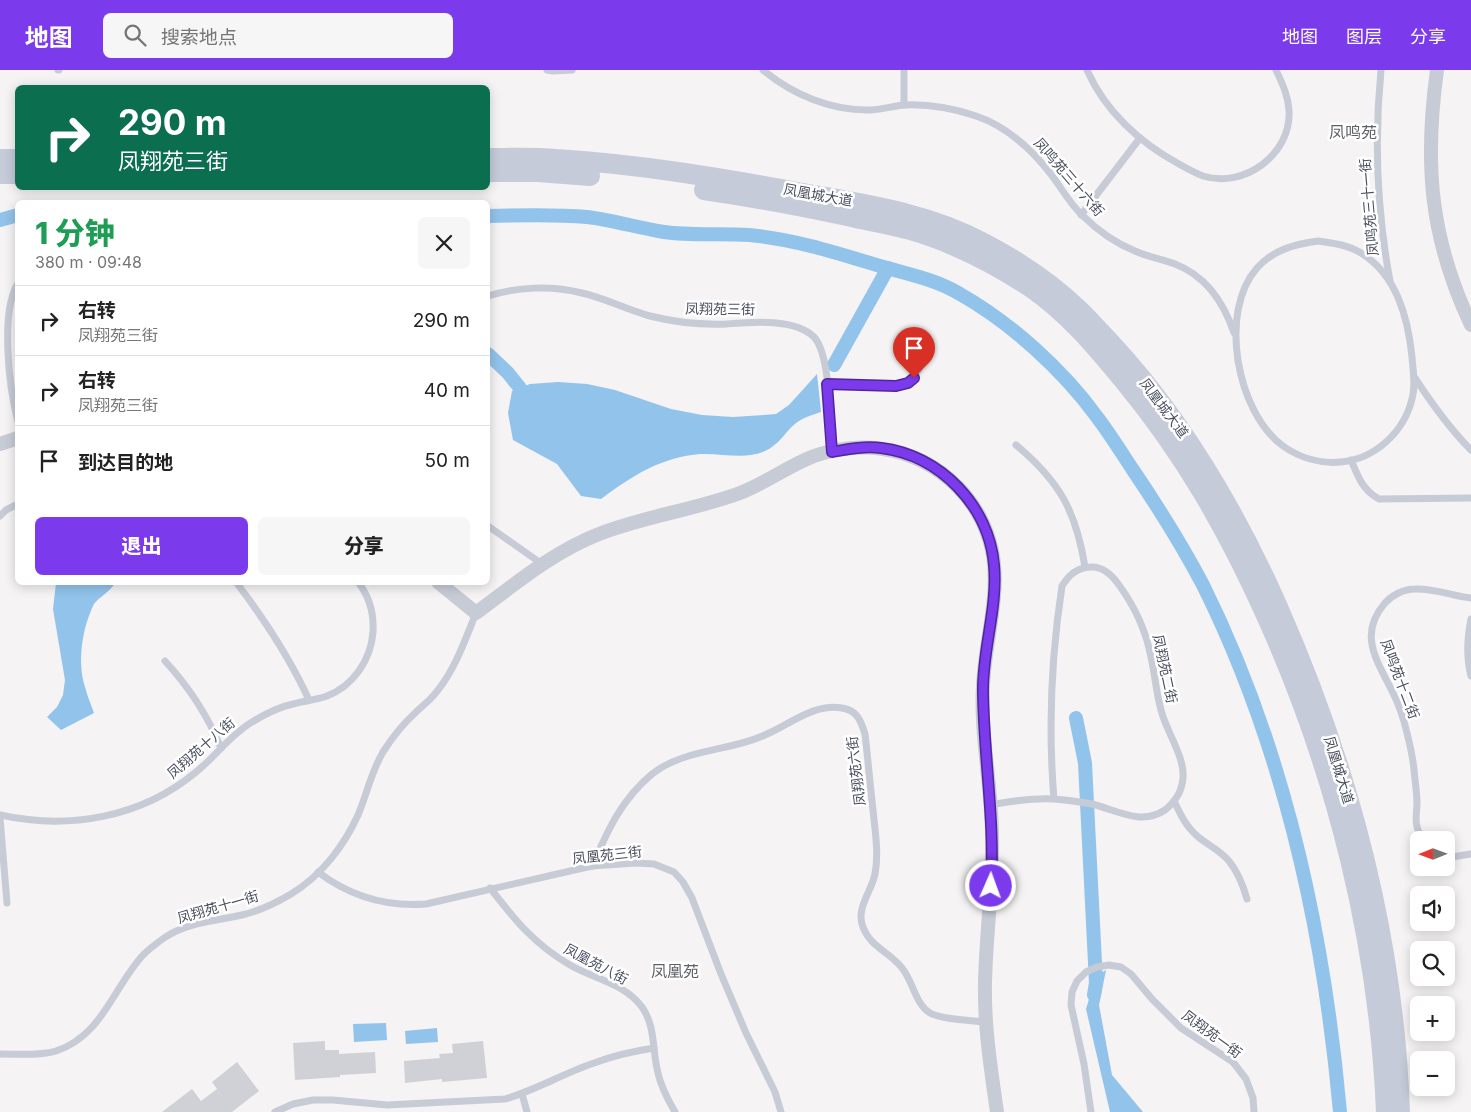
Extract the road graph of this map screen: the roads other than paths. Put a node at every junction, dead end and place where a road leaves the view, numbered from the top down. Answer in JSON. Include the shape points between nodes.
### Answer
{"nodes":[{"id":1,"x":547,"y":70,"type":"edge"},
{"id":2,"x":571,"y":70,"type":"edge"},
{"id":3,"x":763,"y":70,"type":"edge"},
{"id":4,"x":904,"y":70,"type":"edge"},
{"id":5,"x":1087,"y":70,"type":"edge"},
{"id":6,"x":1276,"y":70,"type":"edge"},
{"id":7,"x":1381,"y":70,"type":"edge"},
{"id":8,"x":1437,"y":70,"type":"edge"},
{"id":9,"x":904,"y":105,"type":"junction"},
{"id":10,"x":1140,"y":138,"type":"junction"},
{"id":11,"x":490,"y":158,"type":"edge"},
{"id":12,"x":0,"y":159,"type":"edge"},
{"id":13,"x":15,"y":159,"type":"edge"},
{"id":14,"x":490,"y":172,"type":"edge"},
{"id":15,"x":0,"y":174,"type":"edge"},
{"id":16,"x":15,"y":174,"type":"edge"},
{"id":17,"x":1081,"y":215,"type":"junction"},
{"id":18,"x":1390,"y":282,"type":"junction"},
{"id":19,"x":15,"y":287,"type":"edge"},
{"id":20,"x":490,"y":296,"type":"edge"},
{"id":21,"x":1471,"y":324,"type":"edge"},
{"id":22,"x":1236,"y":338,"type":"junction"},
{"id":23,"x":926,"y":355,"type":"dead end"},
{"id":24,"x":1415,"y":378,"type":"junction"},
{"id":25,"x":827,"y":384,"type":"junction"},
{"id":26,"x":15,"y":411,"type":"edge"},
{"id":27,"x":15,"y":439,"type":"edge"},
{"id":28,"x":0,"y":444,"type":"edge"},
{"id":29,"x":1016,"y":445,"type":"dead end"},
{"id":30,"x":1471,"y":450,"type":"edge"},
{"id":31,"x":832,"y":452,"type":"junction"},
{"id":32,"x":1351,"y":460,"type":"junction"},
{"id":33,"x":1471,"y":498,"type":"edge"},
{"id":34,"x":15,"y":506,"type":"edge"},
{"id":35,"x":0,"y":516,"type":"edge"},
{"id":36,"x":490,"y":527,"type":"edge"},
{"id":37,"x":542,"y":564,"type":"junction"},
{"id":38,"x":1085,"y":567,"type":"junction"},
{"id":39,"x":238,"y":585,"type":"edge"},
{"id":40,"x":360,"y":585,"type":"edge"},
{"id":41,"x":442,"y":585,"type":"edge"},
{"id":42,"x":1471,"y":598,"type":"edge"},
{"id":43,"x":476,"y":613,"type":"junction"},
{"id":44,"x":1471,"y":619,"type":"edge"},
{"id":45,"x":165,"y":661,"type":"dead end"},
{"id":46,"x":1471,"y":676,"type":"edge"},
{"id":47,"x":309,"y":700,"type":"junction"},
{"id":48,"x":221,"y":748,"type":"junction"},
{"id":49,"x":1054,"y":799,"type":"junction"},
{"id":50,"x":1174,"y":801,"type":"junction"},
{"id":51,"x":990,"y":805,"type":"junction"},
{"id":52,"x":0,"y":816,"type":"edge"},
{"id":53,"x":1418,"y":831,"type":"edge"},
{"id":54,"x":1471,"y":854,"type":"edge"},
{"id":55,"x":1455,"y":857,"type":"edge"},
{"id":56,"x":592,"y":866,"type":"junction"},
{"id":57,"x":318,"y":872,"type":"junction"},
{"id":58,"x":490,"y":888,"type":"junction"},
{"id":59,"x":1247,"y":899,"type":"dead end"},
{"id":60,"x":7,"y":903,"type":"dead end"},
{"id":61,"x":986,"y":1022,"type":"junction"},
{"id":62,"x":654,"y":1048,"type":"junction"},
{"id":63,"x":0,"y":1054,"type":"edge"},
{"id":64,"x":522,"y":1094,"type":"junction"},
{"id":65,"x":387,"y":1109,"type":"edge"},
{"id":66,"x":275,"y":1112,"type":"edge"},
{"id":67,"x":527,"y":1112,"type":"edge"},
{"id":68,"x":675,"y":1112,"type":"edge"},
{"id":69,"x":781,"y":1112,"type":"edge"},
{"id":70,"x":997,"y":1112,"type":"edge"},
{"id":71,"x":1091,"y":1112,"type":"edge"},
{"id":72,"x":1254,"y":1112,"type":"edge"},
{"id":73,"x":1386,"y":1112,"type":"edge"},
{"id":74,"x":1400,"y":1112,"type":"edge"}],
"edges":[{"from":1,"to":2,"type":"lane"},
{"from":3,"to":9,"type":"lane","name":"凤鸣苑三十六街","via":[[806,98],[838,107],[871,110]]},
{"from":4,"to":9,"type":"lane"},
{"from":5,"to":10,"type":"lane","via":[[1108,106]]},
{"from":6,"to":10,"type":"lane","via":[[1286,91],[1289,111],[1286,132],[1277,151],[1262,166],[1244,175],[1224,179],[1203,176]]},
{"from":7,"to":18,"type":"lane","name":"凤鸣苑三十一街","via":[[1377,179]]},
{"from":8,"to":21,"type":"street","via":[[1430,165],[1434,210],[1443,253]]},
{"from":9,"to":17,"type":"lane","name":"凤鸣苑三十六街","via":[[933,105],[956,110],[1000,127],[1037,157]]},
{"from":10,"to":17,"type":"lane"},
{"from":11,"to":74,"type":"main road","name":"凤凰城大道","via":[[554,158],[665,171],[869,204],[944,225],[981,242],[1045,281],[1078,308],[1148,385],[1215,483],[1252,551],[1304,667],[1356,824],[1371,891],[1390,993]]},
{"from":12,"to":13,"type":"main road"},
{"from":14,"to":73,"type":"main road","name":"凤凰城大道","via":[[573,174],[705,190],[910,230],[945,242],[1010,275],[1056,307],[1080,330],[1145,406],[1182,458],[1230,539],[1283,654],[1320,754],[1344,838],[1376,1000],[1384,1061]]},
{"from":15,"to":16,"type":"main road"},
{"from":17,"to":22,"type":"lane","name":"凤鸣苑三十六街","via":[[1121,244],[1151,258],[1175,264],[1197,276],[1215,293],[1228,314]]},
{"from":18,"to":22,"type":"lane","via":[[1361,252],[1340,244],[1318,241],[1295,244],[1275,253],[1257,268],[1244,286]]},
{"from":18,"to":24,"type":"lane","via":[[1406,318]]},
{"from":19,"to":26,"type":"lane","via":[[8,299],[5,315],[6,356]]},
{"from":20,"to":25,"type":"lane","name":"凤翔苑三街","via":[[514,290],[553,289],[581,292],[651,316],[682,322],[790,325],[807,331],[820,344]]},
{"from":22,"to":32,"type":"lane","via":[[1238,365],[1246,390],[1268,432],[1300,456],[1320,462]]},
{"from":23,"to":25,"type":"lane","via":[[914,378],[902,386]]},
{"from":24,"to":30,"type":"lane","via":[[1453,432]]},
{"from":24,"to":32,"type":"lane","via":[[1406,418],[1394,434],[1379,448]]},
{"from":25,"to":31,"type":"lane","name":"凤翔苑三街"},
{"from":27,"to":28,"type":"street"},
{"from":29,"to":38,"type":"lane","via":[[1057,486],[1071,511]]},
{"from":31,"to":37,"type":"street","via":[[814,456],[740,492],[596,535]]},
{"from":31,"to":51,"type":"street","via":[[882,448],[913,457],[949,478],[980,516],[994,564],[983,685]]},
{"from":32,"to":33,"type":"lane","via":[[1363,486],[1378,499]]},
{"from":34,"to":35,"type":"lane"},
{"from":36,"to":37,"type":"lane"},
{"from":37,"to":43,"type":"street"},
{"from":38,"to":49,"type":"lane","via":[[1071,574],[1062,586],[1056,622],[1050,728]]},
{"from":38,"to":50,"type":"lane","name":"凤翔苑二街","via":[[1105,570],[1113,577],[1141,624],[1152,659],[1161,712],[1182,764],[1183,778]]},
{"from":39,"to":47,"type":"lane","via":[[290,662]]},
{"from":40,"to":47,"type":"lane","name":"凤翔苑十八街","via":[[370,605],[373,623],[366,659],[343,687],[327,696]]},
{"from":41,"to":43,"type":"street"},
{"from":42,"to":53,"type":"lane","name":"凤鸣苑十二街","via":[[1412,589],[1388,600],[1373,623],[1372,650],[1394,696],[1414,767]]},
{"from":43,"to":57,"type":"lane","name":"凤翔苑十一街","via":[[446,679],[392,739],[373,771],[347,837]]},
{"from":44,"to":46,"type":"lane","via":[[1467,642]]},
{"from":45,"to":48,"type":"lane","via":[[198,701]]},
{"from":47,"to":48,"type":"lane","name":"凤翔苑十八街","via":[[261,716]]},
{"from":48,"to":52,"type":"lane","name":"凤翔苑十八街","via":[[178,786],[124,812],[62,822]]},
{"from":49,"to":50,"type":"lane","via":[[1139,817],[1152,816]]},
{"from":49,"to":51,"type":"lane"},
{"from":50,"to":59,"type":"lane","via":[[1182,820],[1195,835],[1228,860],[1240,878]]},
{"from":51,"to":61,"type":"street","via":[[992,873],[985,983]]},
{"from":52,"to":60,"type":"lane","name":"凤翔苑十八街"},
{"from":54,"to":55,"type":"lane"},
{"from":56,"to":58,"type":"lane","name":"凤凰苑三街"},
{"from":56,"to":61,"type":"lane","name":"凤翔苑六街","via":[[620,809],[653,774],[690,755],[766,735],[814,711],[832,707],[849,709],[861,721],[865,734],[876,837],[874,879],[861,915],[866,935],[902,968],[919,1000],[931,1013]]},
{"from":56,"to":69,"type":"lane","name":"凤凰苑三街","via":[[654,864],[674,872],[683,882]]},
{"from":57,"to":58,"type":"lane","name":"凤凰苑三街","via":[[358,896],[400,905],[426,904]]},
{"from":57,"to":63,"type":"lane","name":"凤翔苑十一街","via":[[292,894],[269,906],[244,915],[190,925],[165,937],[144,955],[89,1032],[70,1045],[40,1054]]},
{"from":58,"to":62,"type":"lane","name":"凤凰苑八街","via":[[538,944],[572,966],[618,987],[640,1006],[651,1026]]},
{"from":61,"to":70,"type":"street"},
{"from":62,"to":64,"type":"lane","via":[[594,1063]]},
{"from":62,"to":68,"type":"lane","name":"凤凰苑八街","via":[[658,1074]]},
{"from":64,"to":65,"type":"lane","via":[[505,1099]]},
{"from":64,"to":67,"type":"lane"},
{"from":65,"to":66,"type":"lane","via":[[313,1100]]},
{"from":71,"to":72,"type":"lane","name":"凤翔苑一街","via":[[1071,1005],[1072,992],[1086,972],[1109,965],[1121,967],[1131,974],[1181,1028],[1233,1062],[1246,1078]]}]}
